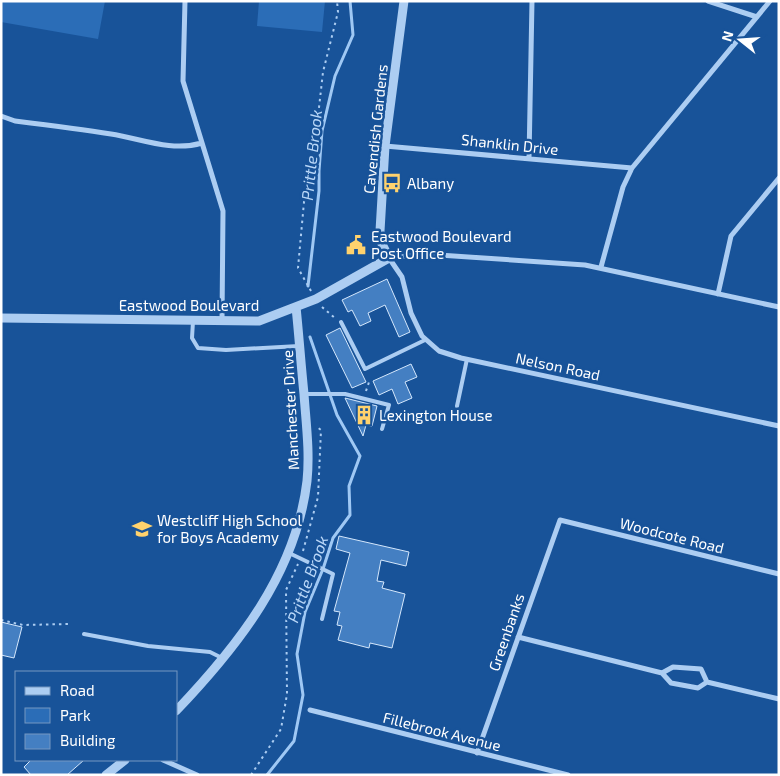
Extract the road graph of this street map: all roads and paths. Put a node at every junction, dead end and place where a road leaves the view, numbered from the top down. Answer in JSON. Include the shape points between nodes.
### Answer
{"nodes":[{"id":1,"x":185,"y":1,"type":"edge"},
{"id":2,"x":337,"y":1,"type":"edge"},
{"id":3,"x":404,"y":1,"type":"edge"},
{"id":4,"x":532,"y":1,"type":"edge"},
{"id":5,"x":708,"y":1,"type":"edge"},
{"id":6,"x":770,"y":1,"type":"edge"},
{"id":7,"x":757,"y":17,"type":"junction"},
{"id":8,"x":1,"y":116,"type":"edge"},
{"id":9,"x":202,"y":143,"type":"junction"},
{"id":10,"x":385,"y":146,"type":"junction"},
{"id":11,"x":529,"y":158,"type":"junction"},
{"id":12,"x":632,"y":168,"type":"junction"},
{"id":13,"x":779,"y":178,"type":"edge"},
{"id":14,"x":389,"y":258,"type":"junction"},
{"id":15,"x":601,"y":268,"type":"junction"},
{"id":16,"x":718,"y":294,"type":"junction"},
{"id":17,"x":316,"y":299,"type":"junction"},
{"id":18,"x":296,"y":307,"type":"junction"},
{"id":19,"x":779,"y":307,"type":"edge"},
{"id":20,"x":1,"y":318,"type":"edge"},
{"id":21,"x":194,"y":321,"type":"junction"},
{"id":22,"x":222,"y":321,"type":"junction"},
{"id":23,"x":341,"y":322,"type":"joint"},
{"id":24,"x":425,"y":340,"type":"junction"},
{"id":25,"x":301,"y":346,"type":"junction"},
{"id":26,"x":467,"y":360,"type":"junction"},
{"id":27,"x":370,"y":379,"type":"dead end"},
{"id":28,"x":304,"y":394,"type":"junction"},
{"id":29,"x":364,"y":399,"type":"junction"},
{"id":30,"x":457,"y":406,"type":"dead end"},
{"id":31,"x":779,"y":426,"type":"edge"},
{"id":32,"x":382,"y":429,"type":"dead end"},
{"id":33,"x":560,"y":520,"type":"joint"},
{"id":34,"x":289,"y":553,"type":"junction"},
{"id":35,"x":779,"y":574,"type":"edge"},
{"id":36,"x":286,"y":590,"type":"dead end"},
{"id":37,"x":322,"y":619,"type":"dead end"},
{"id":38,"x":1,"y":620,"type":"edge"},
{"id":39,"x":70,"y":624,"type":"dead end"},
{"id":40,"x":84,"y":634,"type":"dead end"},
{"id":41,"x":518,"y":637,"type":"junction"},
{"id":42,"x":223,"y":658,"type":"junction"},
{"id":43,"x":662,"y":673,"type":"junction"},
{"id":44,"x":707,"y":682,"type":"junction"},
{"id":45,"x":779,"y":699,"type":"edge"},
{"id":46,"x":178,"y":708,"type":"edge"},
{"id":47,"x":310,"y":710,"type":"dead end"},
{"id":48,"x":477,"y":753,"type":"junction"},
{"id":49,"x":124,"y":761,"type":"edge"},
{"id":50,"x":165,"y":761,"type":"edge"},
{"id":51,"x":106,"y":775,"type":"edge"},
{"id":52,"x":197,"y":775,"type":"edge"},
{"id":53,"x":251,"y":775,"type":"edge"},
{"id":54,"x":568,"y":775,"type":"edge"}],
"edges":[{"from":1,"to":9,"type":"street","via":[[183,82]]},
{"from":2,"to":17,"type":"path","via":[[338,12],[322,72],[298,268]]},
{"from":3,"to":10,"type":"street","name":"Cavendish Gardens"},
{"from":4,"to":11,"type":"street"},
{"from":5,"to":7,"type":"street"},
{"from":6,"to":7,"type":"street"},
{"from":7,"to":12,"type":"street"},
{"from":8,"to":9,"type":"street","via":[[174,147]]},
{"from":9,"to":22,"type":"street","via":[[224,211]]},
{"from":10,"to":11,"type":"street","name":"Shanklin Drive"},
{"from":10,"to":14,"type":"street","name":"Cavendish Gardens","via":[[380,231]]},
{"from":11,"to":12,"type":"street","name":"Shanklin Drive"},
{"from":12,"to":15,"type":"street","via":[[623,187]]},
{"from":13,"to":16,"type":"street","via":[[730,236]]},
{"from":14,"to":15,"type":"street","name":"Eastwood Boulevard","via":[[439,255]]},
{"from":14,"to":17,"type":"street","name":"Eastwood Boulevard"},
{"from":14,"to":24,"type":"street","via":[[402,277],[411,313]]},
{"from":15,"to":16,"type":"street","name":"Eastwood Boulevard"},
{"from":16,"to":19,"type":"street","name":"Eastwood Boulevard"},
{"from":17,"to":18,"type":"street","name":"Eastwood Boulevard"},
{"from":17,"to":23,"type":"path","via":[[326,312]]},
{"from":18,"to":22,"type":"street","name":"Eastwood Boulevard","via":[[259,321]]},
{"from":18,"to":25,"type":"street","name":"Manchester Drive"},
{"from":20,"to":21,"type":"street","name":"Eastwood Boulevard"},
{"from":21,"to":22,"type":"street","name":"Eastwood Boulevard"},
{"from":21,"to":25,"type":"lane","via":[[192,338],[198,348],[226,350]]},
{"from":23,"to":24,"type":"lane","via":[[365,369]]},
{"from":24,"to":26,"type":"street","name":"Nelson Road","via":[[439,351]]},
{"from":25,"to":28,"type":"street","name":"Manchester Drive"},
{"from":26,"to":30,"type":"lane"},
{"from":26,"to":31,"type":"street","name":"Nelson Road"},
{"from":27,"to":29,"type":"path"},
{"from":28,"to":29,"type":"lane","via":[[340,394]]},
{"from":28,"to":34,"type":"street","name":"Manchester Drive","via":[[307,480]]},
{"from":29,"to":32,"type":"lane","via":[[389,405]]},
{"from":33,"to":35,"type":"street","name":"Woodcote Road"},
{"from":33,"to":41,"type":"street","name":"Greenbanks"},
{"from":34,"to":37,"type":"lane","via":[[333,574]]},
{"from":34,"to":42,"type":"street","name":"Manchester Drive","via":[[262,604]]},
{"from":36,"to":53,"type":"path","via":[[288,694],[281,729]]},
{"from":38,"to":39,"type":"path","via":[[23,625]]},
{"from":40,"to":42,"type":"lane","via":[[148,646],[210,652]]},
{"from":41,"to":43,"type":"street"},
{"from":41,"to":48,"type":"street","name":"Greenbanks"},
{"from":42,"to":46,"type":"street","name":"Manchester Drive"},
{"from":43,"to":44,"type":"street","via":[[671,683],[698,688]]},
{"from":43,"to":44,"type":"street","via":[[674,667],[701,669]]},
{"from":44,"to":45,"type":"street"},
{"from":47,"to":48,"type":"street","name":"Fillebrook Avenue"},
{"from":48,"to":54,"type":"street","name":"Fillebrook Avenue"},
{"from":49,"to":51,"type":"street"},
{"from":50,"to":52,"type":"street"}]}
